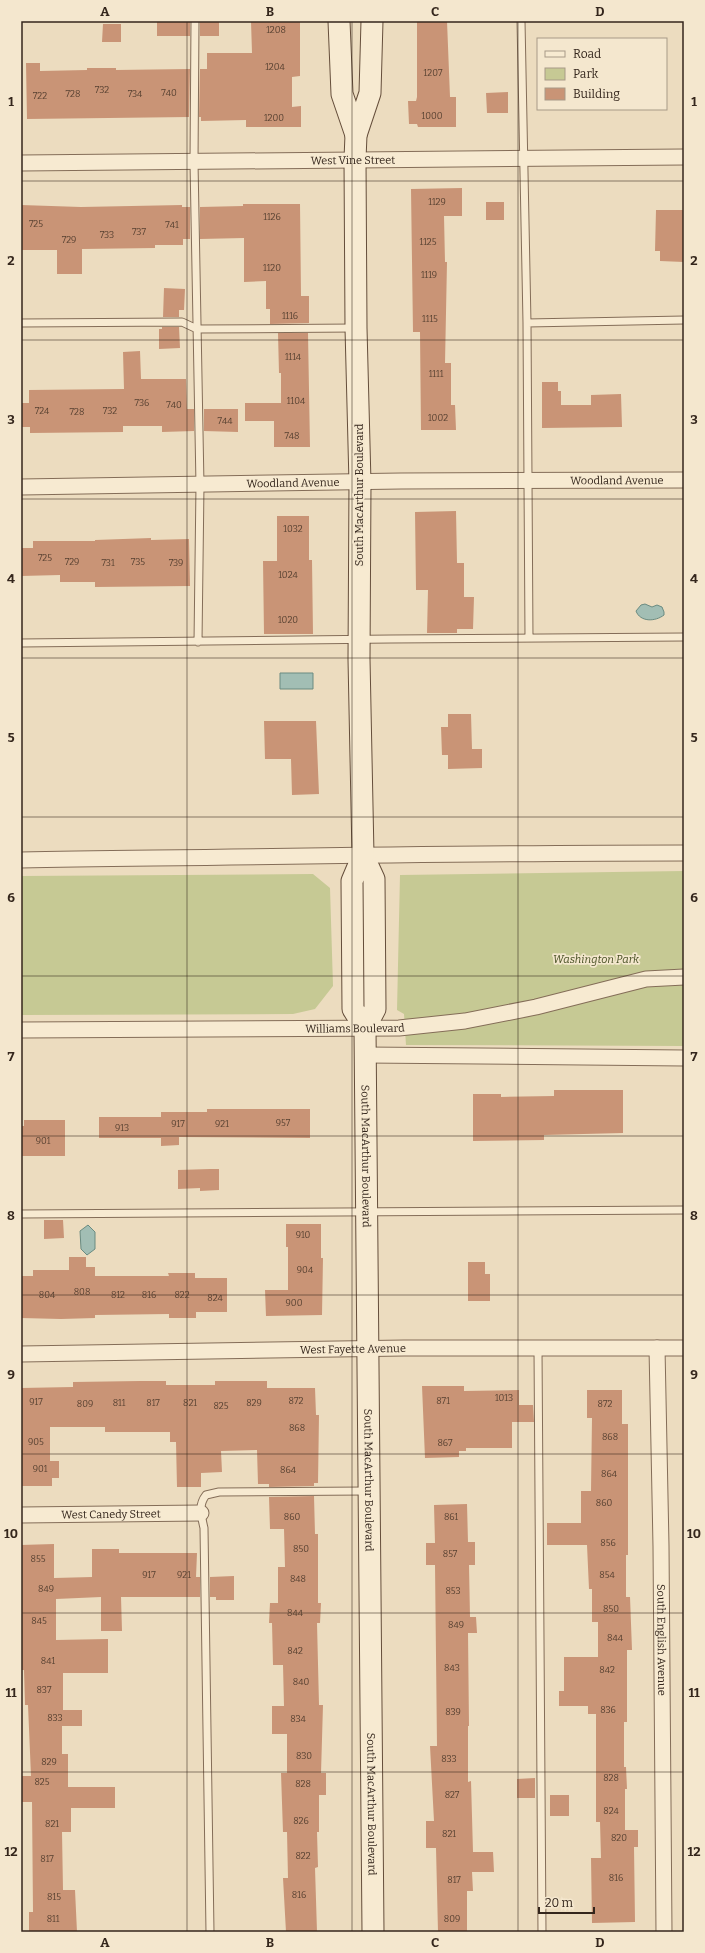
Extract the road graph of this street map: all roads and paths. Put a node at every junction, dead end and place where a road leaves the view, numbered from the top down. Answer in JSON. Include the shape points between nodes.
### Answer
{"nodes":[{"id":1,"x":196,"y":21,"type":"edge"},
{"id":2,"x":339,"y":21,"type":"edge"},
{"id":3,"x":372,"y":21,"type":"edge"},
{"id":4,"x":521,"y":21,"type":"edge"},
{"id":5,"x":356,"y":135,"type":"junction"},
{"id":6,"x":684,"y":157,"type":"edge"},
{"id":7,"x":355,"y":159,"type":"junction"},
{"id":8,"x":523,"y":159,"type":"junction"},
{"id":9,"x":194,"y":162,"type":"junction"},
{"id":10,"x":21,"y":163,"type":"edge"},
{"id":11,"x":684,"y":320,"type":"edge"},
{"id":12,"x":21,"y":323,"type":"edge"},
{"id":13,"x":527,"y":323,"type":"junction"},
{"id":14,"x":356,"y":328,"type":"junction"},
{"id":15,"x":197,"y":329,"type":"junction"},
{"id":16,"x":684,"y":480,"type":"edge"},
{"id":17,"x":527,"y":481,"type":"junction"},
{"id":18,"x":360,"y":483,"type":"junction"},
{"id":19,"x":200,"y":485,"type":"junction"},
{"id":20,"x":21,"y":487,"type":"edge"},
{"id":21,"x":684,"y":637,"type":"edge"},
{"id":22,"x":529,"y":638,"type":"junction"},
{"id":23,"x":359,"y":639,"type":"junction"},
{"id":24,"x":198,"y":642,"type":"junction"},
{"id":25,"x":21,"y":643,"type":"edge"},
{"id":26,"x":684,"y":853,"type":"edge"},
{"id":27,"x":363,"y":855,"type":"junction"},
{"id":28,"x":21,"y":860,"type":"edge"},
{"id":29,"x":684,"y":977,"type":"edge"},
{"id":30,"x":364,"y":1028,"type":"junction"},
{"id":31,"x":21,"y":1030,"type":"edge"},
{"id":32,"x":364,"y":1055,"type":"junction"},
{"id":33,"x":684,"y":1058,"type":"edge"},
{"id":34,"x":684,"y":1210,"type":"edge"},
{"id":35,"x":367,"y":1213,"type":"junction"},
{"id":36,"x":21,"y":1214,"type":"edge"},
{"id":37,"x":368,"y":1348,"type":"junction"},
{"id":38,"x":657,"y":1348,"type":"junction"},
{"id":39,"x":684,"y":1348,"type":"edge"},
{"id":40,"x":538,"y":1349,"type":"junction"},
{"id":41,"x":21,"y":1354,"type":"edge"},
{"id":42,"x":368,"y":1491,"type":"junction"},
{"id":43,"x":201,"y":1513,"type":"junction"},
{"id":44,"x":21,"y":1515,"type":"edge"},
{"id":45,"x":210,"y":1932,"type":"edge"},
{"id":46,"x":373,"y":1932,"type":"edge"},
{"id":47,"x":542,"y":1932,"type":"edge"},
{"id":48,"x":664,"y":1932,"type":"edge"}],
"edges":[{"from":1,"to":9,"type":"lane"},
{"from":2,"to":5,"type":"main road","name":"South MacArthur Boulevard","via":[[342,94]]},
{"from":3,"to":5,"type":"main road","name":"South MacArthur Boulevard","via":[[370,93]]},
{"from":4,"to":8,"type":"lane"},
{"from":5,"to":7,"type":"main road","name":"South MacArthur Boulevard"},
{"from":6,"to":8,"type":"street","name":"West Vine Street"},
{"from":7,"to":8,"type":"street","name":"West Vine Street"},
{"from":7,"to":9,"type":"street","name":"West Vine Street"},
{"from":7,"to":14,"type":"main road","name":"South MacArthur Boulevard"},
{"from":8,"to":13,"type":"lane"},
{"from":9,"to":10,"type":"street","name":"West Vine Street"},
{"from":9,"to":15,"type":"lane"},
{"from":11,"to":13,"type":"lane"},
{"from":12,"to":15,"type":"lane","via":[[182,322]]},
{"from":13,"to":17,"type":"lane"},
{"from":14,"to":15,"type":"lane"},
{"from":14,"to":18,"type":"main road","name":"South MacArthur Boulevard"},
{"from":15,"to":19,"type":"lane"},
{"from":16,"to":17,"type":"street","name":"Woodland Avenue"},
{"from":17,"to":18,"type":"street","name":"Woodland Avenue"},
{"from":17,"to":22,"type":"lane"},
{"from":18,"to":19,"type":"street","name":"Woodland Avenue"},
{"from":18,"to":23,"type":"main road","name":"South MacArthur Boulevard"},
{"from":19,"to":20,"type":"street","name":"Woodland Avenue"},
{"from":19,"to":24,"type":"lane"},
{"from":21,"to":22,"type":"lane"},
{"from":22,"to":23,"type":"lane"},
{"from":23,"to":24,"type":"lane"},
{"from":23,"to":27,"type":"main road","name":"South MacArthur Boulevard"},
{"from":24,"to":25,"type":"lane"},
{"from":26,"to":27,"type":"street"},
{"from":27,"to":28,"type":"street"},
{"from":27,"to":30,"type":"main road","name":"South MacArthur Boulevard","via":[[352,881],[353,1009]]},
{"from":29,"to":30,"type":"street","name":"Williams Boulevard","via":[[646,979],[465,1021],[399,1028]]},
{"from":30,"to":31,"type":"street","name":"Williams Boulevard"},
{"from":30,"to":32,"type":"main road","name":"South MacArthur Boulevard"},
{"from":32,"to":33,"type":"street"},
{"from":32,"to":35,"type":"main road","name":"South MacArthur Boulevard"},
{"from":34,"to":35,"type":"lane"},
{"from":35,"to":36,"type":"lane"},
{"from":35,"to":37,"type":"main road","name":"South MacArthur Boulevard"},
{"from":37,"to":40,"type":"street","name":"West Fayette Avenue"},
{"from":37,"to":41,"type":"street","name":"West Fayette Avenue"},
{"from":37,"to":42,"type":"main road","name":"South MacArthur Boulevard"},
{"from":38,"to":39,"type":"street","name":"West Fayette Avenue"},
{"from":38,"to":40,"type":"street","name":"West Fayette Avenue"},
{"from":38,"to":48,"type":"street","name":"South English Avenue","via":[[662,1554]]},
{"from":40,"to":47,"type":"lane"},
{"from":42,"to":43,"type":"lane","via":[[220,1492],[206,1495],[202,1501]]},
{"from":42,"to":46,"type":"main road","name":"South MacArthur Boulevard"},
{"from":43,"to":44,"type":"street","name":"West Canedy Street"},
{"from":43,"to":45,"type":"lane","via":[[204,1528]]}]}
